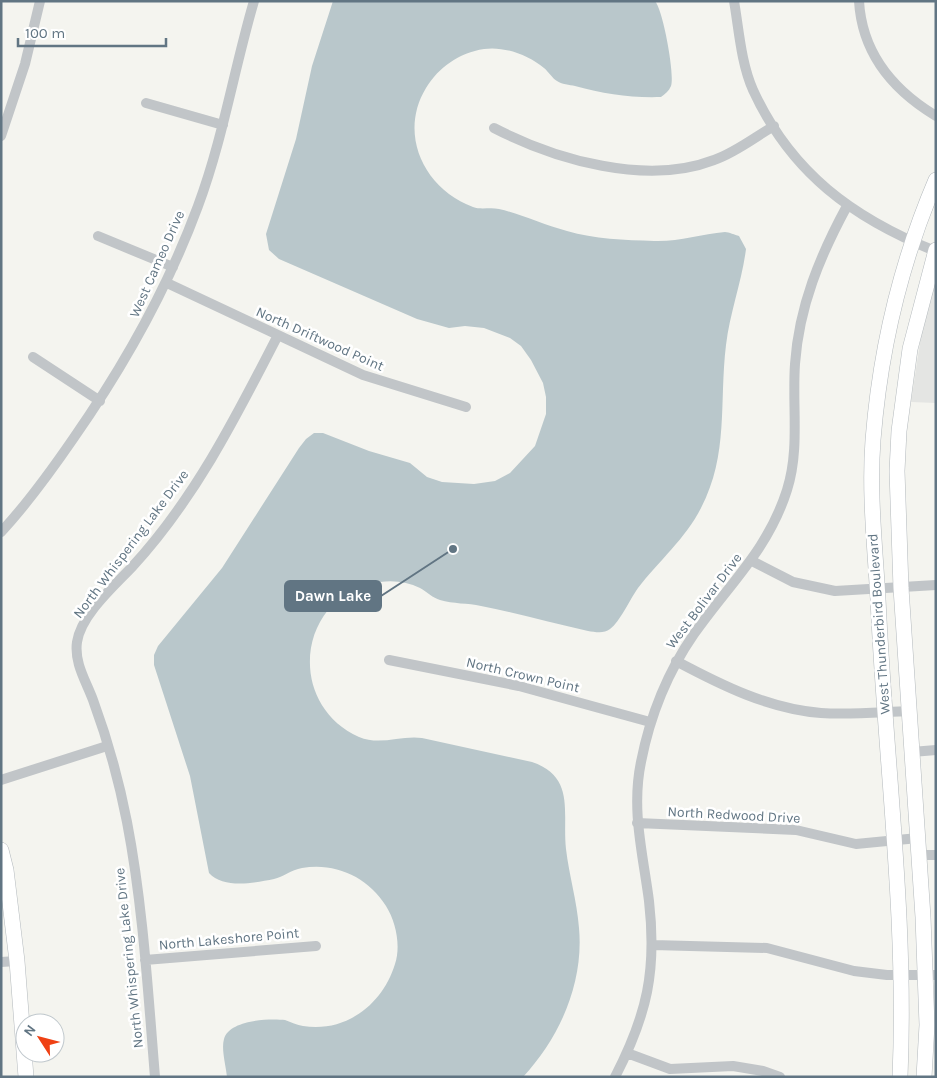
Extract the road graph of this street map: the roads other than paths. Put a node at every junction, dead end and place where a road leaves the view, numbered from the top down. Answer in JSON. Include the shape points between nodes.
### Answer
{"nodes":[{"id":1,"x":40,"y":1,"type":"edge"},
{"id":2,"x":254,"y":1,"type":"edge"},
{"id":3,"x":734,"y":1,"type":"edge"},
{"id":4,"x":859,"y":1,"type":"edge"},
{"id":5,"x":146,"y":103,"type":"dead end"},
{"id":6,"x":936,"y":116,"type":"edge"},
{"id":7,"x":223,"y":125,"type":"junction"},
{"id":8,"x":774,"y":126,"type":"junction"},
{"id":9,"x":494,"y":128,"type":"dead end"},
{"id":10,"x":1,"y":136,"type":"edge"},
{"id":11,"x":936,"y":180,"type":"edge"},
{"id":12,"x":847,"y":206,"type":"junction"},
{"id":13,"x":98,"y":236,"type":"dead end"},
{"id":14,"x":912,"y":242,"type":"junction"},
{"id":15,"x":936,"y":251,"type":"edge"},
{"id":16,"x":173,"y":267,"type":"junction"},
{"id":17,"x":167,"y":283,"type":"junction"},
{"id":18,"x":277,"y":337,"type":"junction"},
{"id":19,"x":33,"y":357,"type":"dead end"},
{"id":20,"x":100,"y":401,"type":"junction"},
{"id":21,"x":466,"y":407,"type":"dead end"},
{"id":22,"x":3,"y":525,"type":"edge"},
{"id":23,"x":752,"y":561,"type":"junction"},
{"id":24,"x":936,"y":585,"type":"edge"},
{"id":25,"x":901,"y":588,"type":"junction"},
{"id":26,"x":877,"y":589,"type":"junction"},
{"id":27,"x":389,"y":660,"type":"dead end"},
{"id":28,"x":676,"y":661,"type":"junction"},
{"id":29,"x":910,"y":711,"type":"junction"},
{"id":30,"x":885,"y":712,"type":"junction"},
{"id":31,"x":650,"y":722,"type":"junction"},
{"id":32,"x":107,"y":746,"type":"junction"},
{"id":33,"x":936,"y":750,"type":"edge"},
{"id":34,"x":912,"y":752,"type":"junction"},
{"id":35,"x":1,"y":780,"type":"edge"},
{"id":36,"x":637,"y":824,"type":"junction"},
{"id":37,"x":918,"y":838,"type":"junction"},
{"id":38,"x":894,"y":840,"type":"junction"},
{"id":39,"x":1,"y":850,"type":"edge"},
{"id":40,"x":918,"y":855,"type":"junction"},
{"id":41,"x":936,"y":855,"type":"edge"},
{"id":42,"x":653,"y":945,"type":"junction"},
{"id":43,"x":316,"y":946,"type":"dead end"},
{"id":44,"x":145,"y":960,"type":"junction"},
{"id":45,"x":17,"y":961,"type":"junction"},
{"id":46,"x":1,"y":962,"type":"edge"},
{"id":47,"x":901,"y":975,"type":"junction"},
{"id":48,"x":930,"y":975,"type":"edge"},
{"id":49,"x":627,"y":1053,"type":"junction"},
{"id":50,"x":26,"y":1077,"type":"edge"},
{"id":51,"x":155,"y":1077,"type":"edge"},
{"id":52,"x":615,"y":1077,"type":"edge"},
{"id":53,"x":780,"y":1077,"type":"edge"},
{"id":54,"x":900,"y":1077,"type":"edge"},
{"id":55,"x":924,"y":1077,"type":"edge"}],
"edges":[{"from":1,"to":10,"type":"street","via":[[25,64]]},
{"from":2,"to":7,"type":"street","name":"West Cameo Drive"},
{"from":3,"to":8,"type":"street","via":[[753,89]]},
{"from":4,"to":6,"type":"street","via":[[869,48],[885,74],[906,96]]},
{"from":5,"to":7,"type":"street"},
{"from":7,"to":16,"type":"street","name":"West Cameo Drive","via":[[198,206]]},
{"from":8,"to":9,"type":"street","via":[[717,160],[671,170],[627,168],[576,160]]},
{"from":8,"to":12,"type":"street","via":[[811,174]]},
{"from":11,"to":14,"type":"street","name":"West Thunderbird Boulevard"},
{"from":12,"to":14,"type":"street"},
{"from":12,"to":23,"type":"street","name":"West Bolivar Drive","via":[[820,258],[797,339],[795,439],[788,489]]},
{"from":13,"to":16,"type":"street"},
{"from":14,"to":15,"type":"street"},
{"from":14,"to":26,"type":"street","name":"West Thunderbird Boulevard","via":[[885,353],[873,441]]},
{"from":15,"to":25,"type":"street","name":"West Thunderbird Boulevard","via":[[910,349],[899,431],[897,495]]},
{"from":16,"to":17,"type":"street","name":"West Cameo Drive"},
{"from":17,"to":18,"type":"street","name":"North Driftwood Point"},
{"from":17,"to":20,"type":"street","name":"West Cameo Drive"},
{"from":18,"to":21,"type":"street","name":"North Driftwood Point","via":[[363,375]]},
{"from":18,"to":32,"type":"street","name":"North Whispering Lake Drive","via":[[233,422],[188,495],[137,562],[92,611],[77,641],[79,666]]},
{"from":19,"to":20,"type":"street"},
{"from":20,"to":22,"type":"street","name":"West Cameo Drive","via":[[40,485]]},
{"from":23,"to":26,"type":"street","via":[[794,582],[813,587]]},
{"from":23,"to":28,"type":"street","name":"West Bolivar Drive"},
{"from":24,"to":25,"type":"street"},
{"from":25,"to":26,"type":"street"},
{"from":25,"to":29,"type":"street","name":"West Thunderbird Boulevard"},
{"from":26,"to":30,"type":"street","name":"West Thunderbird Boulevard"},
{"from":27,"to":31,"type":"street","name":"North Crown Point","via":[[528,688]]},
{"from":28,"to":30,"type":"street","via":[[726,688],[782,707],[819,713]]},
{"from":28,"to":31,"type":"street","name":"West Bolivar Drive"},
{"from":29,"to":30,"type":"street"},
{"from":29,"to":34,"type":"street","name":"West Thunderbird Boulevard"},
{"from":30,"to":38,"type":"street","name":"West Thunderbird Boulevard"},
{"from":31,"to":36,"type":"street","name":"West Bolivar Drive","via":[[640,766]]},
{"from":32,"to":35,"type":"street"},
{"from":32,"to":44,"type":"street","name":"North Whispering Lake Drive","via":[[127,821]]},
{"from":33,"to":34,"type":"street"},
{"from":34,"to":37,"type":"street","name":"West Thunderbird Boulevard"},
{"from":36,"to":38,"type":"street","name":"North Redwood Drive","via":[[796,830],[856,844]]},
{"from":36,"to":42,"type":"street","name":"West Bolivar Drive"},
{"from":37,"to":38,"type":"street","name":"North Redwood Drive"},
{"from":37,"to":40,"type":"street","name":"West Thunderbird Boulevard"},
{"from":38,"to":47,"type":"street","name":"West Thunderbird Boulevard"},
{"from":39,"to":45,"type":"street"},
{"from":40,"to":41,"type":"street"},
{"from":40,"to":48,"type":"street","name":"West Thunderbird Boulevard"},
{"from":42,"to":47,"type":"street","via":[[767,948],[854,971]]},
{"from":42,"to":49,"type":"street","name":"West Bolivar Drive","via":[[647,998]]},
{"from":43,"to":44,"type":"street","name":"North Lakeshore Point"},
{"from":44,"to":51,"type":"street","name":"North Whispering Lake Drive"},
{"from":45,"to":46,"type":"street"},
{"from":45,"to":50,"type":"street"},
{"from":47,"to":48,"type":"street"},
{"from":47,"to":54,"type":"street","name":"West Thunderbird Boulevard"},
{"from":48,"to":55,"type":"street","name":"West Thunderbird Boulevard"},
{"from":49,"to":52,"type":"street","name":"West Bolivar Drive"},
{"from":49,"to":53,"type":"street","via":[[670,1069],[733,1066]]}]}
